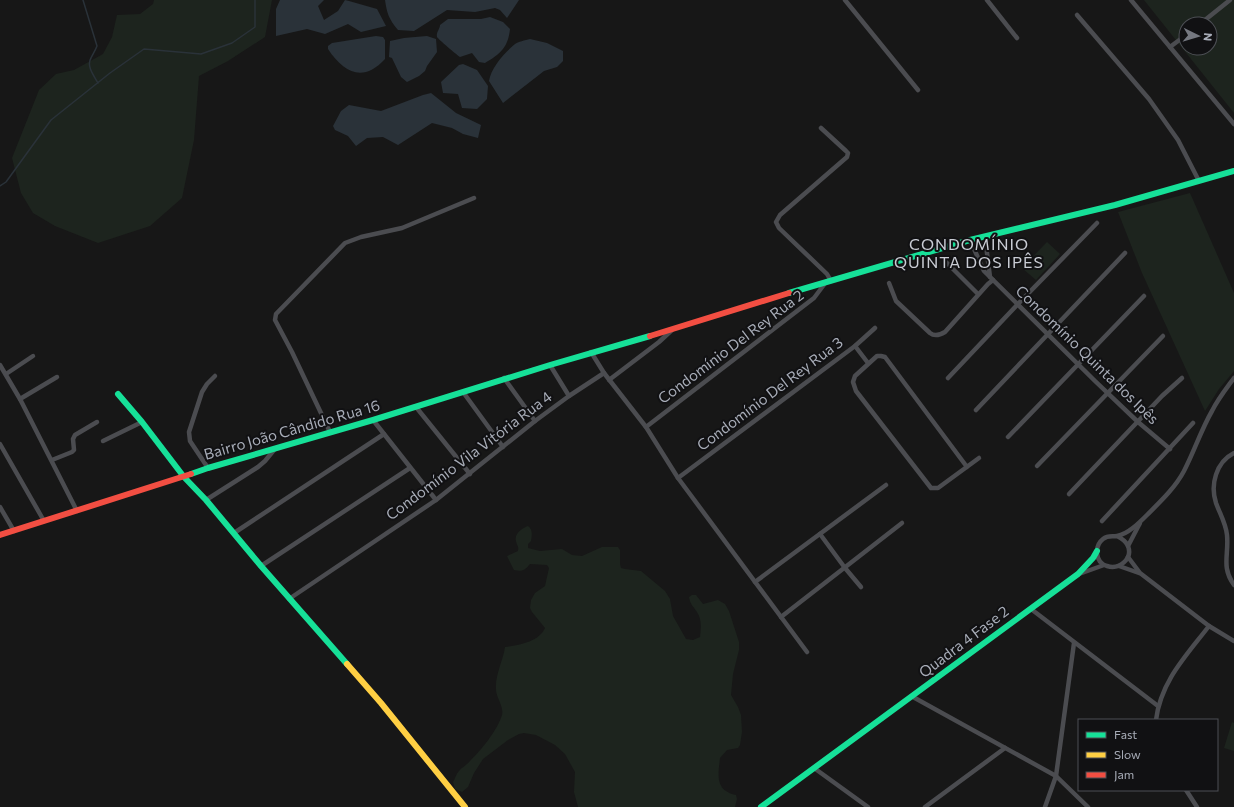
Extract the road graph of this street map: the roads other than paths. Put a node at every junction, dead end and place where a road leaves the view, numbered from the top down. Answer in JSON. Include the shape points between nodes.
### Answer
{"nodes":[{"id":1,"x":845,"y":0,"type":"edge"},
{"id":2,"x":987,"y":0,"type":"edge"},
{"id":3,"x":1131,"y":0,"type":"edge"},
{"id":4,"x":1230,"y":0,"type":"edge"},
{"id":5,"x":1077,"y":15,"type":"dead end"},
{"id":6,"x":1210,"y":16,"type":"edge"},
{"id":7,"x":1017,"y":38,"type":"dead end"},
{"id":8,"x":1178,"y":42,"type":"edge"},
{"id":9,"x":1170,"y":48,"type":"junction"},
{"id":10,"x":918,"y":90,"type":"dead end"},
{"id":11,"x":1234,"y":124,"type":"edge"},
{"id":12,"x":821,"y":128,"type":"dead end"},
{"id":13,"x":1234,"y":171,"type":"edge"},
{"id":14,"x":1199,"y":181,"type":"junction"},
{"id":15,"x":474,"y":198,"type":"dead end"},
{"id":16,"x":1097,"y":223,"type":"dead end"},
{"id":17,"x":985,"y":237,"type":"junction"},
{"id":18,"x":970,"y":240,"type":"junction"},
{"id":19,"x":1125,"y":253,"type":"dead end"},
{"id":20,"x":946,"y":262,"type":"dead end"},
{"id":21,"x":992,"y":278,"type":"junction"},
{"id":22,"x":829,"y":281,"type":"junction"},
{"id":23,"x":889,"y":283,"type":"dead end"},
{"id":24,"x":978,"y":294,"type":"junction"},
{"id":25,"x":1144,"y":296,"type":"dead end"},
{"id":26,"x":1017,"y":305,"type":"junction"},
{"id":27,"x":875,"y":328,"type":"dead end"},
{"id":28,"x":673,"y":329,"type":"junction"},
{"id":29,"x":1047,"y":335,"type":"junction"},
{"id":30,"x":1164,"y":336,"type":"dead end"},
{"id":31,"x":855,"y":346,"type":"junction"},
{"id":32,"x":591,"y":352,"type":"junction"},
{"id":33,"x":33,"y":356,"type":"dead end"},
{"id":34,"x":868,"y":363,"type":"junction"},
{"id":35,"x":550,"y":364,"type":"junction"},
{"id":36,"x":1078,"y":364,"type":"junction"},
{"id":37,"x":0,"y":366,"type":"edge"},
{"id":38,"x":604,"y":373,"type":"junction"},
{"id":39,"x":6,"y":374,"type":"junction"},
{"id":40,"x":216,"y":376,"type":"dead end"},
{"id":41,"x":57,"y":377,"type":"dead end"},
{"id":42,"x":504,"y":378,"type":"junction"},
{"id":43,"x":948,"y":378,"type":"dead end"},
{"id":44,"x":1182,"y":378,"type":"dead end"},
{"id":45,"x":1234,"y":378,"type":"edge"},
{"id":46,"x":609,"y":380,"type":"junction"},
{"id":47,"x":462,"y":392,"type":"junction"},
{"id":48,"x":1108,"y":393,"type":"junction"},
{"id":49,"x":118,"y":394,"type":"dead end"},
{"id":50,"x":569,"y":396,"type":"junction"},
{"id":51,"x":20,"y":399,"type":"junction"},
{"id":52,"x":416,"y":407,"type":"junction"},
{"id":53,"x":976,"y":410,"type":"dead end"},
{"id":54,"x":373,"y":420,"type":"junction"},
{"id":55,"x":535,"y":421,"type":"junction"},
{"id":56,"x":97,"y":422,"type":"dead end"},
{"id":57,"x":142,"y":422,"type":"junction"},
{"id":58,"x":1138,"y":422,"type":"junction"},
{"id":59,"x":1193,"y":423,"type":"dead end"},
{"id":60,"x":646,"y":427,"type":"junction"},
{"id":61,"x":330,"y":432,"type":"junction"},
{"id":62,"x":384,"y":434,"type":"junction"},
{"id":63,"x":1008,"y":437,"type":"dead end"},
{"id":64,"x":103,"y":441,"type":"dead end"},
{"id":65,"x":0,"y":444,"type":"edge"},
{"id":66,"x":503,"y":447,"type":"junction"},
{"id":67,"x":1170,"y":449,"type":"junction"},
{"id":68,"x":274,"y":450,"type":"junction"},
{"id":69,"x":1234,"y":453,"type":"edge"},
{"id":70,"x":979,"y":458,"type":"dead end"},
{"id":71,"x":52,"y":460,"type":"junction"},
{"id":72,"x":1037,"y":466,"type":"dead end"},
{"id":73,"x":967,"y":467,"type":"junction"},
{"id":74,"x":208,"y":468,"type":"junction"},
{"id":75,"x":410,"y":468,"type":"junction"},
{"id":76,"x":470,"y":474,"type":"junction"},
{"id":77,"x":184,"y":477,"type":"junction"},
{"id":78,"x":678,"y":478,"type":"junction"},
{"id":79,"x":886,"y":485,"type":"dead end"},
{"id":80,"x":1069,"y":494,"type":"dead end"},
{"id":81,"x":206,"y":500,"type":"junction"},
{"id":82,"x":436,"y":500,"type":"junction"},
{"id":83,"x":0,"y":507,"type":"edge"},
{"id":84,"x":77,"y":511,"type":"junction"},
{"id":85,"x":44,"y":521,"type":"junction"},
{"id":86,"x":1102,"y":521,"type":"dead end"},
{"id":87,"x":1141,"y":521,"type":"junction"},
{"id":88,"x":902,"y":523,"type":"dead end"},
{"id":89,"x":14,"y":531,"type":"junction"},
{"id":90,"x":234,"y":534,"type":"junction"},
{"id":91,"x":820,"y":534,"type":"junction"},
{"id":92,"x":0,"y":535,"type":"edge"},
{"id":93,"x":1117,"y":536,"type":"junction"},
{"id":94,"x":1128,"y":546,"type":"junction"},
{"id":95,"x":1097,"y":551,"type":"junction"},
{"id":96,"x":1128,"y":557,"type":"junction"},
{"id":97,"x":1104,"y":565,"type":"junction"},
{"id":98,"x":261,"y":566,"type":"junction"},
{"id":99,"x":1119,"y":566,"type":"junction"},
{"id":100,"x":845,"y":568,"type":"junction"},
{"id":101,"x":1140,"y":573,"type":"junction"},
{"id":102,"x":1078,"y":574,"type":"junction"},
{"id":103,"x":755,"y":582,"type":"junction"},
{"id":104,"x":1234,"y":585,"type":"edge"},
{"id":105,"x":862,"y":587,"type":"dead end"},
{"id":106,"x":289,"y":599,"type":"junction"},
{"id":107,"x":1031,"y":609,"type":"junction"},
{"id":108,"x":781,"y":617,"type":"junction"},
{"id":109,"x":1209,"y":626,"type":"junction"},
{"id":110,"x":1234,"y":641,"type":"edge"},
{"id":111,"x":1074,"y":642,"type":"junction"},
{"id":112,"x":807,"y":652,"type":"dead end"},
{"id":113,"x":913,"y":696,"type":"junction"},
{"id":114,"x":1158,"y":706,"type":"junction"},
{"id":115,"x":1156,"y":719,"type":"edge"},
{"id":116,"x":1005,"y":748,"type":"junction"},
{"id":117,"x":814,"y":768,"type":"junction"},
{"id":118,"x":1056,"y":776,"type":"junction"},
{"id":119,"x":1187,"y":791,"type":"edge"},
{"id":120,"x":465,"y":807,"type":"edge"},
{"id":121,"x":761,"y":807,"type":"edge"},
{"id":122,"x":868,"y":807,"type":"edge"},
{"id":123,"x":925,"y":807,"type":"edge"},
{"id":124,"x":1045,"y":807,"type":"edge"},
{"id":125,"x":1088,"y":807,"type":"edge"},
{"id":126,"x":1197,"y":807,"type":"edge"}],
"edges":[{"from":1,"to":10,"type":"street"},
{"from":2,"to":7,"type":"street"},
{"from":3,"to":9,"type":"street"},
{"from":4,"to":6,"type":"street"},
{"from":5,"to":14,"type":"street","via":[[1149,99],[1178,140]]},
{"from":8,"to":9,"type":"street"},
{"from":9,"to":11,"type":"street"},
{"from":12,"to":22,"type":"street","via":[[848,153],[847,157],[780,215],[776,222],[779,228],[827,274]]},
{"from":13,"to":14,"type":"street","name":"Bairro João Cândido Rua 16"},
{"from":14,"to":17,"type":"street","name":"Bairro João Cândido Rua 16"},
{"from":15,"to":61,"type":"street","via":[[402,228],[345,243],[276,314],[275,320]]},
{"from":16,"to":26,"type":"street"},
{"from":17,"to":18,"type":"street","name":"Bairro João Cândido Rua 16"},
{"from":17,"to":21,"type":"street"},
{"from":18,"to":21,"type":"street","name":"Condomínio Quinta dos Ipês","via":[[984,271]]},
{"from":18,"to":22,"type":"street","name":"Bairro João Cândido Rua 16"},
{"from":19,"to":29,"type":"street"},
{"from":20,"to":24,"type":"street"},
{"from":21,"to":24,"type":"street"},
{"from":21,"to":26,"type":"street","name":"Condomínio Quinta dos Ipês"},
{"from":22,"to":28,"type":"street","name":"Bairro João Cândido Rua 16"},
{"from":22,"to":60,"type":"street","name":"Condomínio Del Rey Rua 2","via":[[814,298]]},
{"from":23,"to":24,"type":"street","via":[[896,301],[934,336],[945,332]]},
{"from":25,"to":36,"type":"street"},
{"from":26,"to":29,"type":"street","name":"Condomínio Quinta dos Ipês"},
{"from":26,"to":43,"type":"street"},
{"from":27,"to":31,"type":"street","name":"Condomínio Del Rey Rua 3"},
{"from":28,"to":32,"type":"street","name":"Bairro João Cândido Rua 16"},
{"from":28,"to":46,"type":"street"},
{"from":29,"to":36,"type":"street","name":"Condomínio Quinta dos Ipês"},
{"from":29,"to":53,"type":"street"},
{"from":30,"to":48,"type":"street"},
{"from":31,"to":34,"type":"street"},
{"from":31,"to":78,"type":"street","name":"Condomínio Del Rey Rua 3"},
{"from":32,"to":35,"type":"street","name":"Bairro João Cândido Rua 16"},
{"from":32,"to":38,"type":"street"},
{"from":33,"to":39,"type":"street"},
{"from":34,"to":73,"type":"street","via":[[878,356],[885,357]]},
{"from":34,"to":73,"type":"street","via":[[855,376],[855,387],[929,487],[938,488]]},
{"from":35,"to":42,"type":"street","name":"Bairro João Cândido Rua 16"},
{"from":35,"to":50,"type":"street"},
{"from":36,"to":48,"type":"street","name":"Condomínio Quinta dos Ipês"},
{"from":36,"to":63,"type":"street"},
{"from":37,"to":39,"type":"street"},
{"from":38,"to":46,"type":"street"},
{"from":38,"to":50,"type":"street","name":"Condomínio Vila Vitória Rua 4"},
{"from":39,"to":51,"type":"street"},
{"from":40,"to":74,"type":"street","via":[[202,392],[189,432],[190,441]]},
{"from":41,"to":51,"type":"street"},
{"from":42,"to":47,"type":"street","name":"Bairro João Cândido Rua 16"},
{"from":42,"to":55,"type":"street"},
{"from":44,"to":58,"type":"street"},
{"from":45,"to":87,"type":"street","via":[[1212,409],[1179,478]]},
{"from":46,"to":60,"type":"street"},
{"from":47,"to":52,"type":"street","name":"Bairro João Cândido Rua 16"},
{"from":47,"to":66,"type":"street"},
{"from":48,"to":58,"type":"street","name":"Condomínio Quinta dos Ipês"},
{"from":48,"to":72,"type":"street"},
{"from":49,"to":57,"type":"street"},
{"from":50,"to":55,"type":"street","name":"Condomínio Vila Vitória Rua 4"},
{"from":51,"to":71,"type":"street"},
{"from":52,"to":54,"type":"street","name":"Bairro João Cândido Rua 16"},
{"from":52,"to":76,"type":"street"},
{"from":54,"to":61,"type":"street","name":"Bairro João Cândido Rua 16"},
{"from":54,"to":62,"type":"street"},
{"from":55,"to":66,"type":"street","name":"Condomínio Vila Vitória Rua 4"},
{"from":56,"to":71,"type":"street","via":[[75,435],[72,452]]},
{"from":57,"to":64,"type":"street"},
{"from":57,"to":77,"type":"street"},
{"from":58,"to":67,"type":"street","name":"Condomínio Quinta dos Ipês"},
{"from":58,"to":80,"type":"street"},
{"from":59,"to":67,"type":"street"},
{"from":60,"to":78,"type":"street"},
{"from":61,"to":68,"type":"street","name":"Bairro João Cândido Rua 16"},
{"from":62,"to":75,"type":"street"},
{"from":62,"to":90,"type":"street"},
{"from":65,"to":85,"type":"street"},
{"from":66,"to":76,"type":"street","name":"Condomínio Vila Vitória Rua 4"},
{"from":67,"to":86,"type":"street"},
{"from":68,"to":74,"type":"street","name":"Bairro João Cândido Rua 16"},
{"from":68,"to":81,"type":"street","via":[[265,461]]},
{"from":69,"to":104,"type":"street","via":[[1222,462],[1218,469],[1214,491],[1215,502],[1227,534],[1227,572]]},
{"from":70,"to":73,"type":"street"},
{"from":71,"to":84,"type":"street"},
{"from":74,"to":77,"type":"street","name":"Bairro João Cândido Rua 16"},
{"from":75,"to":82,"type":"street"},
{"from":75,"to":98,"type":"street"},
{"from":76,"to":82,"type":"street","name":"Condomínio Vila Vitória Rua 4"},
{"from":77,"to":81,"type":"street"},
{"from":77,"to":84,"type":"street","name":"Bairro João Cândido Rua 16"},
{"from":78,"to":103,"type":"street"},
{"from":79,"to":91,"type":"street"},
{"from":81,"to":90,"type":"street"},
{"from":82,"to":106,"type":"street","name":"Condomínio Vila Vitória Rua 4"},
{"from":83,"to":89,"type":"street"},
{"from":84,"to":85,"type":"street","name":"Bairro João Cândido Rua 16"},
{"from":85,"to":89,"type":"street","name":"Bairro João Cândido Rua 16"},
{"from":87,"to":93,"type":"street"},
{"from":87,"to":94,"type":"street"},
{"from":88,"to":100,"type":"street"},
{"from":89,"to":92,"type":"street","name":"Bairro João Cândido Rua 16"},
{"from":90,"to":98,"type":"street"},
{"from":91,"to":100,"type":"street"},
{"from":91,"to":103,"type":"street"},
{"from":93,"to":94,"type":"street"},
{"from":93,"to":95,"type":"street","via":[[1103,539],[1098,544]]},
{"from":94,"to":96,"type":"street"},
{"from":95,"to":97,"type":"street","via":[[1100,562]]},
{"from":95,"to":102,"type":"street","name":"Quadra 4 Fase 2"},
{"from":96,"to":99,"type":"street"},
{"from":96,"to":101,"type":"street"},
{"from":97,"to":99,"type":"street"},
{"from":97,"to":102,"type":"street"},
{"from":98,"to":106,"type":"street"},
{"from":99,"to":101,"type":"street"},
{"from":100,"to":105,"type":"street"},
{"from":100,"to":108,"type":"street"},
{"from":101,"to":109,"type":"street"},
{"from":102,"to":107,"type":"street","name":"Quadra 4 Fase 2"},
{"from":103,"to":108,"type":"street"},
{"from":106,"to":120,"type":"street","via":[[381,703]]},
{"from":107,"to":111,"type":"street"},
{"from":107,"to":113,"type":"street","name":"Quadra 4 Fase 2"},
{"from":108,"to":112,"type":"street"},
{"from":109,"to":110,"type":"street"},
{"from":109,"to":114,"type":"street","via":[[1171,676]]},
{"from":111,"to":114,"type":"street"},
{"from":111,"to":118,"type":"street"},
{"from":113,"to":116,"type":"street"},
{"from":113,"to":117,"type":"street","name":"Quadra 4 Fase 2"},
{"from":114,"to":115,"type":"street"},
{"from":116,"to":118,"type":"street"},
{"from":116,"to":123,"type":"street"},
{"from":117,"to":121,"type":"street","name":"Quadra 4 Fase 2"},
{"from":117,"to":122,"type":"street"},
{"from":118,"to":124,"type":"street"},
{"from":118,"to":125,"type":"street"},
{"from":119,"to":126,"type":"street"}]}
